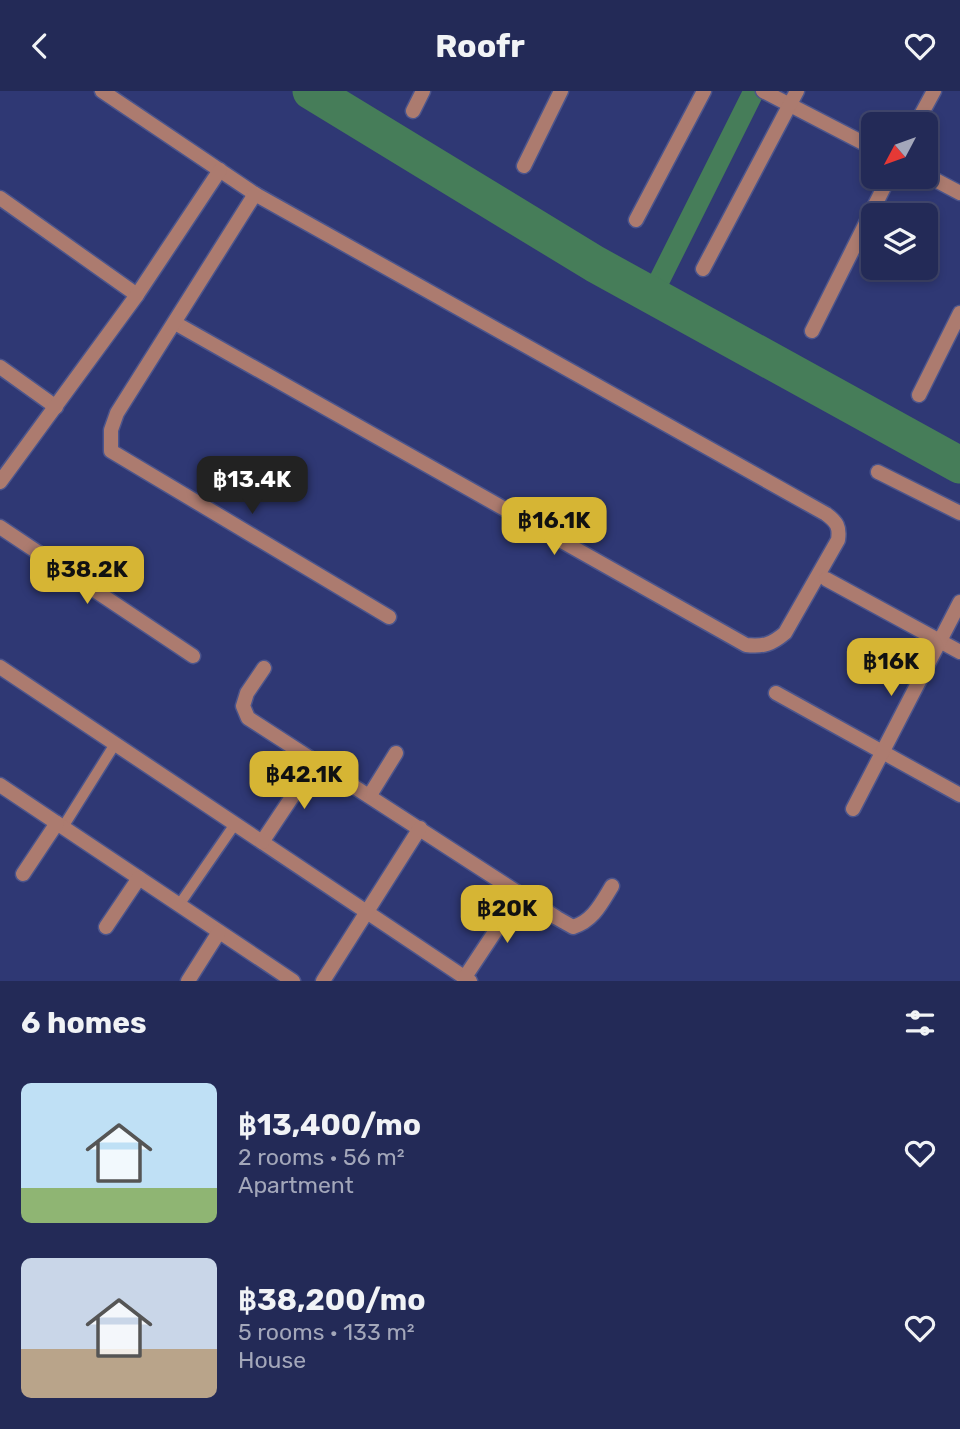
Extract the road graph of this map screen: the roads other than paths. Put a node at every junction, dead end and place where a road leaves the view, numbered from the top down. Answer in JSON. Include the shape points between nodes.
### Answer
{"nodes":[{"id":1,"x":102,"y":91,"type":"edge"},
{"id":2,"x":423,"y":91,"type":"edge"},
{"id":3,"x":561,"y":91,"type":"edge"},
{"id":4,"x":704,"y":91,"type":"edge"},
{"id":5,"x":797,"y":91,"type":"edge"},
{"id":6,"x":934,"y":91,"type":"edge"},
{"id":7,"x":769,"y":94,"type":"edge"},
{"id":8,"x":790,"y":105,"type":"junction"},
{"id":9,"x":413,"y":111,"type":"dead end"},
{"id":10,"x":923,"y":112,"type":"edge"},
{"id":11,"x":861,"y":142,"type":"edge"},
{"id":12,"x":524,"y":166,"type":"dead end"},
{"id":13,"x":220,"y":170,"type":"junction"},
{"id":14,"x":938,"y":181,"type":"edge"},
{"id":15,"x":883,"y":189,"type":"edge"},
{"id":16,"x":960,"y":193,"type":"edge"},
{"id":17,"x":255,"y":194,"type":"junction"},
{"id":18,"x":0,"y":198,"type":"edge"},
{"id":19,"x":636,"y":220,"type":"dead end"},
{"id":20,"x":704,"y":269,"type":"dead end"},
{"id":21,"x":137,"y":295,"type":"junction"},
{"id":22,"x":960,"y":313,"type":"edge"},
{"id":23,"x":175,"y":323,"type":"junction"},
{"id":24,"x":812,"y":331,"type":"dead end"},
{"id":25,"x":0,"y":367,"type":"edge"},
{"id":26,"x":919,"y":395,"type":"dead end"},
{"id":27,"x":56,"y":407,"type":"junction"},
{"id":28,"x":878,"y":472,"type":"dead end"},
{"id":29,"x":0,"y":482,"type":"edge"},
{"id":30,"x":960,"y":513,"type":"edge"},
{"id":31,"x":0,"y":527,"type":"edge"},
{"id":32,"x":826,"y":579,"type":"dead end"},
{"id":33,"x":960,"y":602,"type":"edge"},
{"id":34,"x":389,"y":617,"type":"dead end"},
{"id":35,"x":940,"y":641,"type":"junction"},
{"id":36,"x":960,"y":652,"type":"edge"},
{"id":37,"x":193,"y":656,"type":"dead end"},
{"id":38,"x":264,"y":668,"type":"dead end"},
{"id":39,"x":2,"y":673,"type":"edge"},
{"id":40,"x":776,"y":692,"type":"dead end"},
{"id":41,"x":115,"y":744,"type":"junction"},
{"id":42,"x":883,"y":752,"type":"junction"},
{"id":43,"x":396,"y":753,"type":"dead end"},
{"id":44,"x":316,"y":761,"type":"junction"},
{"id":45,"x":0,"y":785,"type":"edge"},
{"id":46,"x":370,"y":795,"type":"junction"},
{"id":47,"x":960,"y":795,"type":"edge"},
{"id":48,"x":853,"y":809,"type":"dead end"},
{"id":49,"x":235,"y":824,"type":"junction"},
{"id":50,"x":60,"y":825,"type":"junction"},
{"id":51,"x":420,"y":828,"type":"junction"},
{"id":52,"x":262,"y":842,"type":"junction"},
{"id":53,"x":23,"y":874,"type":"dead end"},
{"id":54,"x":139,"y":878,"type":"junction"},
{"id":55,"x":612,"y":886,"type":"dead end"},
{"id":56,"x":520,"y":894,"type":"junction"},
{"id":57,"x":179,"y":905,"type":"junction"},
{"id":58,"x":368,"y":912,"type":"junction"},
{"id":59,"x":106,"y":927,"type":"dead end"},
{"id":60,"x":219,"y":932,"type":"junction"},
{"id":61,"x":467,"y":979,"type":"edge"},
{"id":62,"x":188,"y":981,"type":"edge"},
{"id":63,"x":293,"y":981,"type":"edge"},
{"id":64,"x":323,"y":981,"type":"edge"}],
"edges":[{"from":1,"to":13,"type":"street"},
{"from":2,"to":9,"type":"street"},
{"from":3,"to":12,"type":"street"},
{"from":4,"to":19,"type":"street"},
{"from":5,"to":8,"type":"street"},
{"from":6,"to":10,"type":"street"},
{"from":7,"to":8,"type":"street"},
{"from":8,"to":11,"type":"street"},
{"from":8,"to":20,"type":"street"},
{"from":13,"to":17,"type":"street"},
{"from":13,"to":21,"type":"street"},
{"from":14,"to":16,"type":"street"},
{"from":15,"to":24,"type":"street"},
{"from":17,"to":23,"type":"street"},
{"from":17,"to":23,"type":"street","via":[[836,522],[838,540],[785,633],[774,643],[746,645]]},
{"from":18,"to":21,"type":"street"},
{"from":21,"to":27,"type":"street"},
{"from":22,"to":26,"type":"street"},
{"from":23,"to":34,"type":"street","via":[[117,413],[111,451]]},
{"from":25,"to":27,"type":"street"},
{"from":27,"to":29,"type":"street"},
{"from":28,"to":30,"type":"street"},
{"from":31,"to":37,"type":"street"},
{"from":32,"to":35,"type":"street"},
{"from":33,"to":35,"type":"street"},
{"from":35,"to":36,"type":"street"},
{"from":35,"to":42,"type":"street"},
{"from":38,"to":44,"type":"street","via":[[247,693],[243,706],[248,718]]},
{"from":39,"to":41,"type":"street"},
{"from":40,"to":42,"type":"street"},
{"from":41,"to":49,"type":"street"},
{"from":41,"to":50,"type":"lane"},
{"from":42,"to":47,"type":"street"},
{"from":42,"to":48,"type":"street"},
{"from":43,"to":46,"type":"street"},
{"from":44,"to":46,"type":"street"},
{"from":44,"to":52,"type":"street"},
{"from":45,"to":50,"type":"street"},
{"from":46,"to":51,"type":"street"},
{"from":49,"to":52,"type":"street"},
{"from":49,"to":57,"type":"lane"},
{"from":50,"to":53,"type":"street"},
{"from":50,"to":54,"type":"street"},
{"from":51,"to":56,"type":"street"},
{"from":51,"to":58,"type":"street"},
{"from":52,"to":58,"type":"street"},
{"from":54,"to":57,"type":"street"},
{"from":54,"to":59,"type":"street"},
{"from":55,"to":56,"type":"street","via":[[593,916],[573,927]]},
{"from":56,"to":61,"type":"street"},
{"from":57,"to":60,"type":"street"},
{"from":58,"to":61,"type":"street"},
{"from":58,"to":64,"type":"street"},
{"from":60,"to":62,"type":"street"},
{"from":60,"to":63,"type":"street"}]}
